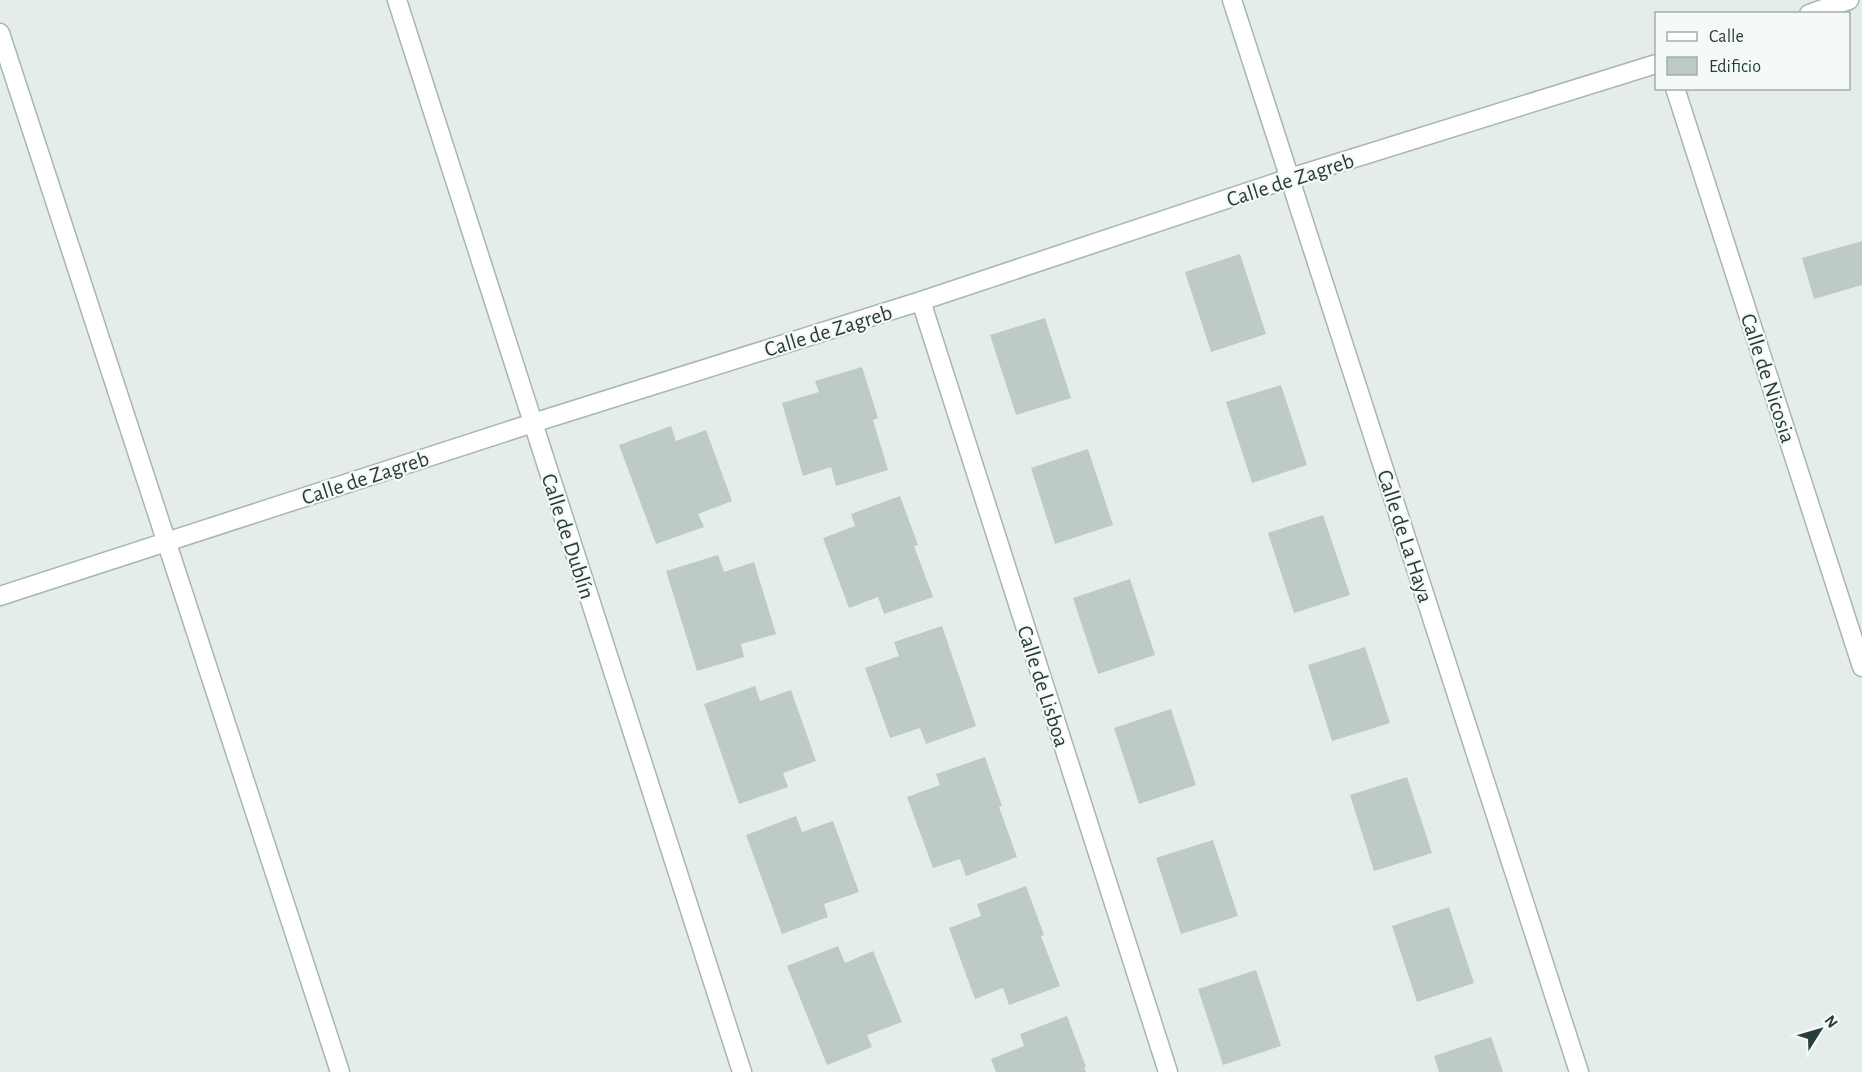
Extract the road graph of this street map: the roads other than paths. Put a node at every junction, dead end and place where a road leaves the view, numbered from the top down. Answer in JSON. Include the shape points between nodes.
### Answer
{"nodes":[{"id":1,"x":397,"y":0,"type":"edge"},
{"id":2,"x":1232,"y":0,"type":"edge"},
{"id":3,"x":1849,"y":0,"type":"edge"},
{"id":4,"x":1815,"y":12,"type":"edge"},
{"id":5,"x":0,"y":33,"type":"edge"},
{"id":6,"x":1655,"y":64,"type":"edge"},
{"id":7,"x":1677,"y":90,"type":"edge"},
{"id":8,"x":1290,"y":178,"type":"junction"},
{"id":9,"x":921,"y":301,"type":"junction"},
{"id":10,"x":533,"y":423,"type":"junction"},
{"id":11,"x":167,"y":542,"type":"junction"},
{"id":12,"x":0,"y":596,"type":"edge"},
{"id":13,"x":1862,"y":667,"type":"edge"},
{"id":14,"x":340,"y":1072,"type":"edge"},
{"id":15,"x":742,"y":1072,"type":"edge"},
{"id":16,"x":1168,"y":1072,"type":"edge"},
{"id":17,"x":1579,"y":1072,"type":"edge"}],
"edges":[{"from":1,"to":10,"type":"street","name":"Calle de Dublín"},
{"from":2,"to":8,"type":"street","name":"Calle de La Haya"},
{"from":3,"to":4,"type":"street"},
{"from":5,"to":11,"type":"street"},
{"from":6,"to":8,"type":"street","name":"Calle de Zagreb"},
{"from":7,"to":13,"type":"street","name":"Calle de Nicosia"},
{"from":8,"to":9,"type":"street","name":"Calle de Zagreb"},
{"from":8,"to":17,"type":"street","name":"Calle de La Haya"},
{"from":9,"to":10,"type":"street","name":"Calle de Zagreb"},
{"from":9,"to":16,"type":"street","name":"Calle de Lisboa"},
{"from":10,"to":11,"type":"street","name":"Calle de Zagreb"},
{"from":10,"to":15,"type":"street","name":"Calle de Dublín"},
{"from":11,"to":12,"type":"street","name":"Calle de Zagreb"},
{"from":11,"to":14,"type":"street"}]}
